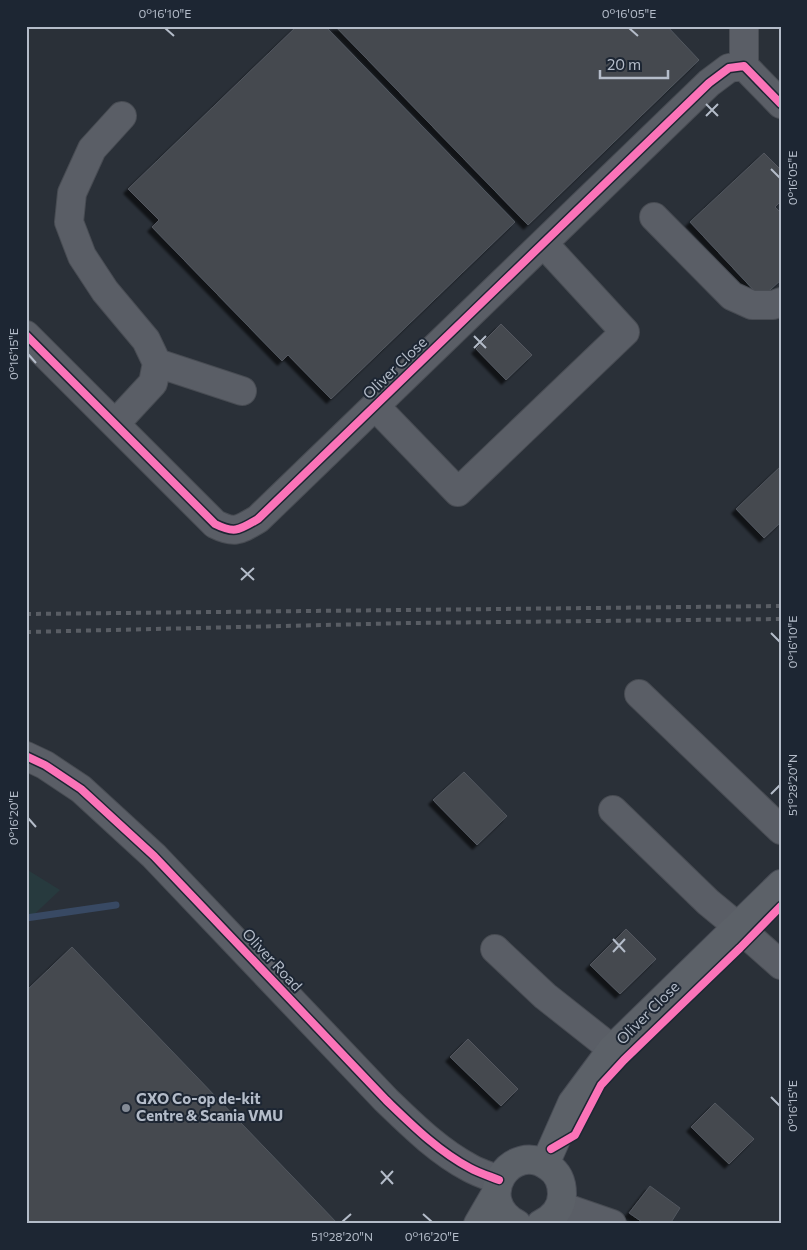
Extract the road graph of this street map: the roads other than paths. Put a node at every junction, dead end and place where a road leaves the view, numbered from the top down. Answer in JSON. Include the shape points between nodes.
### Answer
{"nodes":[{"id":1,"x":744,"y":26,"type":"edge"},
{"id":2,"x":744,"y":66,"type":"junction"},
{"id":3,"x":781,"y":104,"type":"edge"},
{"id":4,"x":122,"y":116,"type":"dead end"},
{"id":5,"x":654,"y":217,"type":"dead end"},
{"id":6,"x":544,"y":244,"type":"junction"},
{"id":7,"x":781,"y":302,"type":"edge"},
{"id":8,"x":26,"y":335,"type":"edge"},
{"id":9,"x":157,"y":363,"type":"junction"},
{"id":10,"x":242,"y":391,"type":"dead end"},
{"id":11,"x":375,"y":406,"type":"junction"},
{"id":12,"x":115,"y":424,"type":"junction"},
{"id":13,"x":639,"y":694,"type":"dead end"},
{"id":14,"x":26,"y":756,"type":"edge"},
{"id":15,"x":613,"y":810,"type":"dead end"},
{"id":16,"x":781,"y":830,"type":"edge"},
{"id":17,"x":781,"y":884,"type":"edge"},
{"id":18,"x":737,"y":926,"type":"junction"},
{"id":19,"x":495,"y":949,"type":"dead end"},
{"id":20,"x":781,"y":965,"type":"edge"},
{"id":21,"x":612,"y":1049,"type":"junction"},
{"id":22,"x":545,"y":1164,"type":"junction"},
{"id":23,"x":497,"y":1186,"type":"junction"},
{"id":24,"x":551,"y":1215,"type":"edge"},
{"id":25,"x":478,"y":1224,"type":"edge"},
{"id":26,"x":517,"y":1224,"type":"edge"},
{"id":27,"x":612,"y":1224,"type":"edge"}],
"edges":[{"from":1,"to":2,"type":"street"},
{"from":2,"to":3,"type":"street"},
{"from":2,"to":6,"type":"street","name":"Oliver Close","via":[[729,68],[709,83]]},
{"from":4,"to":9,"type":"street","via":[[92,149],[72,193],[69,222],[82,256],[146,340]]},
{"from":5,"to":7,"type":"street","via":[[732,296],[752,305]]},
{"from":6,"to":11,"type":"street","name":"Oliver Close"},
{"from":6,"to":11,"type":"street","via":[[626,332],[458,492]]},
{"from":8,"to":12,"type":"street","name":"Oliver Close"},
{"from":9,"to":10,"type":"street"},
{"from":9,"to":12,"type":"street","via":[[153,383]]},
{"from":11,"to":12,"type":"street","name":"Oliver Close","via":[[258,520],[240,529],[227,530],[215,524]]},
{"from":13,"to":16,"type":"street"},
{"from":14,"to":23,"type":"street","name":"Oliver Road","via":[[81,789],[154,856],[386,1100],[445,1153]]},
{"from":15,"to":18,"type":"street"},
{"from":17,"to":18,"type":"main road","name":"Oliver Close"},
{"from":18,"to":20,"type":"street"},
{"from":18,"to":21,"type":"main road","name":"Oliver Close"},
{"from":19,"to":21,"type":"street","via":[[545,996]]},
{"from":21,"to":22,"type":"main road","name":"Oliver Close","via":[[572,1103]]},
{"from":22,"to":23,"type":"main road","via":[[524,1160],[513,1164],[504,1171]]},
{"from":22,"to":24,"type":"main road","via":[[559,1178],[562,1187],[562,1196]]},
{"from":23,"to":25,"type":"main road"},
{"from":23,"to":26,"type":"main road","via":[[497,1203],[502,1213]]},
{"from":24,"to":27,"type":"street"}]}
